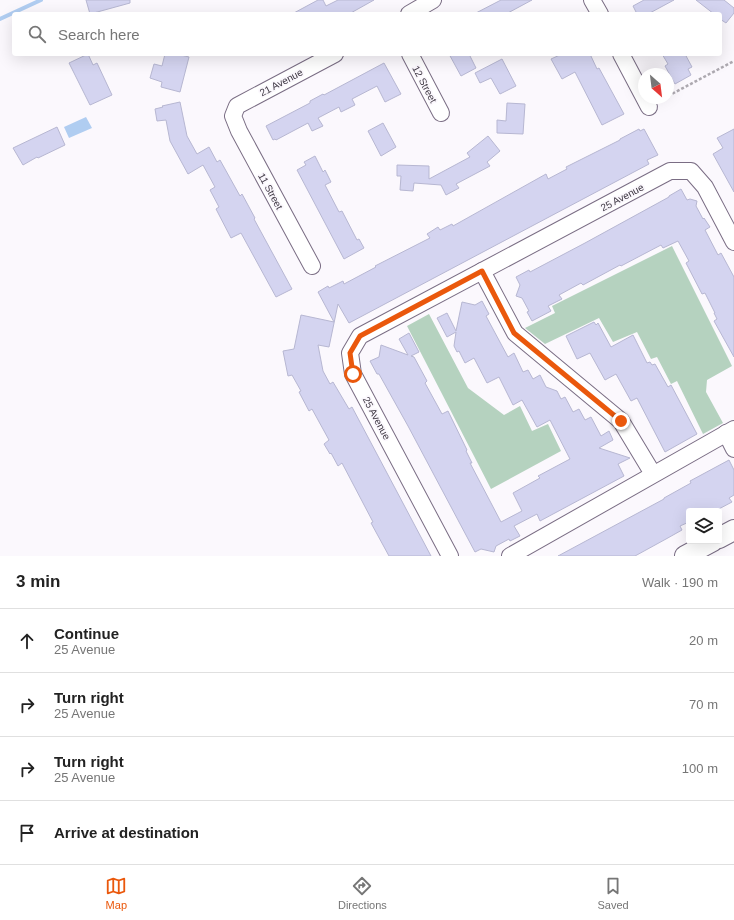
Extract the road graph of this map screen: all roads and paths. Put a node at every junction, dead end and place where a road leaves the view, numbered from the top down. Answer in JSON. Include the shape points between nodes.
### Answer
{"nodes":[{"id":1,"x":433,"y":0,"type":"edge"},
{"id":2,"x":592,"y":0,"type":"edge"},
{"id":3,"x":412,"y":12,"type":"edge"},
{"id":4,"x":599,"y":12,"type":"edge"},
{"id":5,"x":331,"y":56,"type":"edge"},
{"id":6,"x":411,"y":56,"type":"edge"},
{"id":7,"x":622,"y":56,"type":"edge"},
{"id":8,"x":734,"y":61,"type":"edge"},
{"id":9,"x":674,"y":93,"type":"edge"},
{"id":10,"x":649,"y":107,"type":"dead end"},
{"id":11,"x":441,"y":113,"type":"dead end"},
{"id":12,"x":233,"y":116,"type":"joint"},
{"id":13,"x":734,"y":242,"type":"edge"},
{"id":14,"x":312,"y":266,"type":"dead end"},
{"id":15,"x":482,"y":271,"type":"junction"},
{"id":16,"x":730,"y":431,"type":"edge"},
{"id":17,"x":734,"y":449,"type":"edge"},
{"id":18,"x":653,"y":474,"type":"junction"},
{"id":19,"x":734,"y":530,"type":"edge"},
{"id":20,"x":722,"y":536,"type":"edge"},
{"id":21,"x":708,"y":544,"type":"edge"},
{"id":22,"x":450,"y":556,"type":"edge"},
{"id":23,"x":510,"y":556,"type":"edge"},
{"id":24,"x":685,"y":556,"type":"edge"}],
"edges":[{"from":1,"to":3,"type":"street"},
{"from":2,"to":4,"type":"street"},
{"from":5,"to":12,"type":"street","name":"21 Avenue","via":[[237,106]]},
{"from":6,"to":11,"type":"street","name":"12 Street"},
{"from":7,"to":10,"type":"street"},
{"from":8,"to":9,"type":"path"},
{"from":12,"to":14,"type":"street","name":"11 Street"},
{"from":13,"to":15,"type":"street","name":"25 Avenue","via":[[705,187],[691,171],[670,171]]},
{"from":15,"to":18,"type":"street","via":[[514,333],[621,421]]},
{"from":15,"to":22,"type":"street","name":"25 Avenue","via":[[360,336],[350,353],[353,374]]},
{"from":16,"to":17,"type":"street"},
{"from":16,"to":18,"type":"street"},
{"from":18,"to":23,"type":"street"},
{"from":19,"to":20,"type":"street"},
{"from":21,"to":24,"type":"street"}]}
